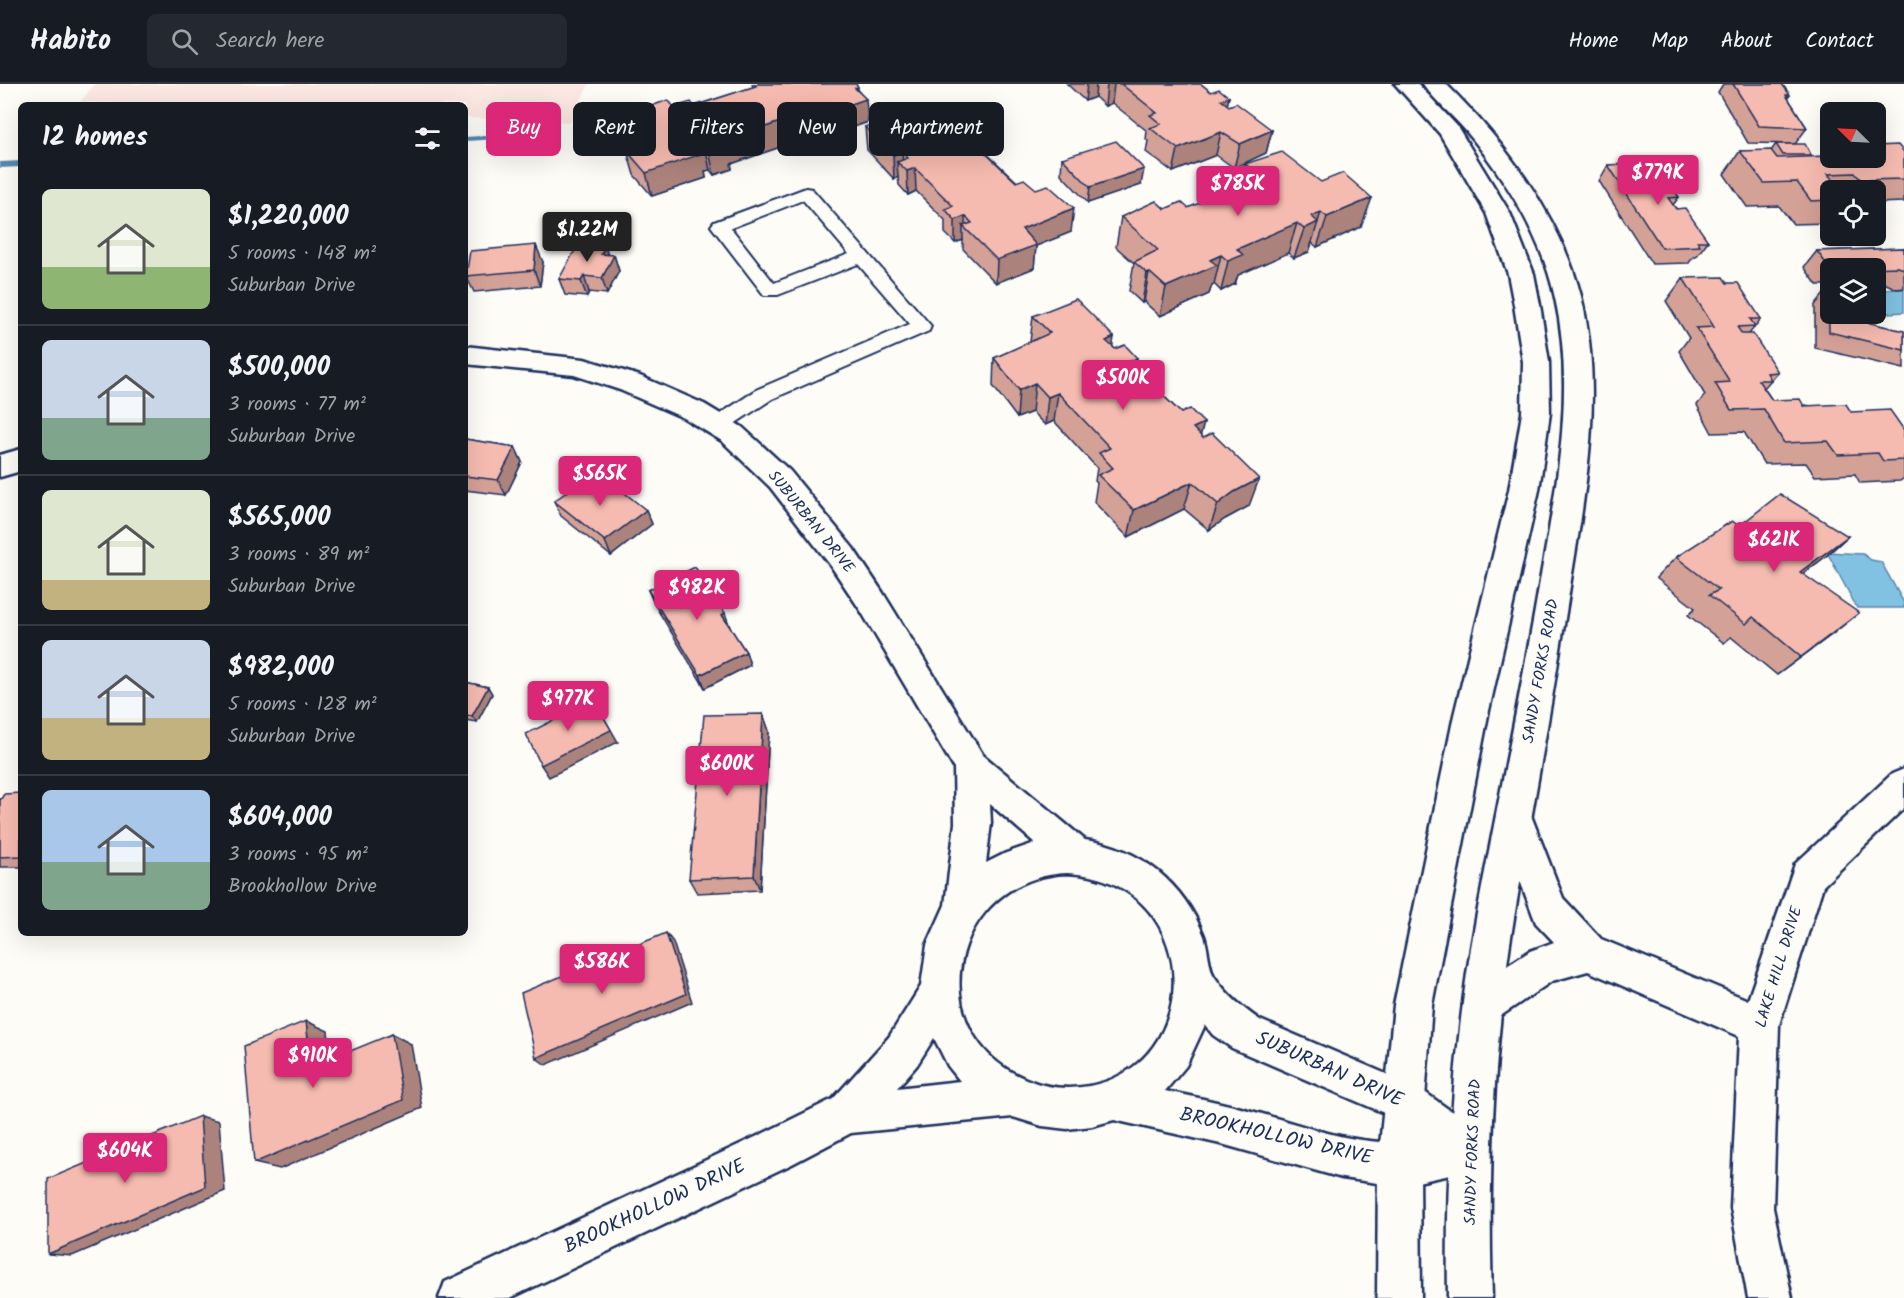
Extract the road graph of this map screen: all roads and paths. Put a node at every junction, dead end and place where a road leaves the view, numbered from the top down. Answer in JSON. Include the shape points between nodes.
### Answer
{"nodes":[{"id":1,"x":1406,"y":84,"type":"edge"},
{"id":2,"x":1434,"y":84,"type":"edge"},
{"id":3,"x":861,"y":256,"type":"junction"},
{"id":4,"x":468,"y":355,"type":"edge"},
{"id":5,"x":718,"y":425,"type":"junction"},
{"id":6,"x":18,"y":461,"type":"edge"},
{"id":7,"x":0,"y":466,"type":"edge"},
{"id":8,"x":971,"y":766,"type":"junction"},
{"id":9,"x":1904,"y":785,"type":"edge"},
{"id":10,"x":1514,"y":817,"type":"junction"},
{"id":11,"x":1077,"y":856,"type":"junction"},
{"id":12,"x":973,"y":893,"type":"junction"},
{"id":13,"x":1588,"y":952,"type":"junction"},
{"id":14,"x":1195,"y":983,"type":"junction"},
{"id":15,"x":941,"y":991,"type":"junction"},
{"id":16,"x":1482,"y":1005,"type":"junction"},
{"id":17,"x":1759,"y":1024,"type":"junction"},
{"id":18,"x":1133,"y":1093,"type":"junction"},
{"id":19,"x":1018,"y":1096,"type":"junction"},
{"id":20,"x":1405,"y":1102,"type":"junction"},
{"id":21,"x":847,"y":1113,"type":"junction"},
{"id":22,"x":1469,"y":1150,"type":"junction"},
{"id":23,"x":1400,"y":1164,"type":"junction"},
{"id":24,"x":461,"y":1298,"type":"edge"},
{"id":25,"x":1399,"y":1298,"type":"edge"},
{"id":26,"x":1470,"y":1298,"type":"edge"},
{"id":27,"x":1770,"y":1298,"type":"edge"}],
"edges":[{"from":1,"to":20,"type":"street","via":[[1449,131],[1498,213],[1521,274],[1527,305],[1536,362],[1536,413],[1524,490],[1471,715],[1413,1005]]},
{"from":2,"to":10,"type":"street","name":"SANDY FORKS ROAD","via":[[1479,132],[1506,169],[1547,240],[1567,296],[1576,349],[1579,390],[1574,471]]},
{"from":3,"to":3,"type":"lane","via":[[806,193],[720,226],[771,291]]},
{"from":3,"to":5,"type":"lane","via":[[922,326],[765,394]]},
{"from":4,"to":5,"type":"street","name":"SUBURBAN DRIVE","via":[[575,366],[630,383]]},
{"from":5,"to":8,"type":"street","name":"SUBURBAN DRIVE","via":[[780,479],[842,558]]},
{"from":6,"to":7,"type":"street"},
{"from":8,"to":11,"type":"street","name":"SUBURBAN DRIVE"},
{"from":8,"to":12,"type":"street"},
{"from":9,"to":17,"type":"street","name":"LAKE HILL DRIVE","via":[[1808,876]]},
{"from":10,"to":13,"type":"street","via":[[1549,910]]},
{"from":10,"to":16,"type":"street","name":"SANDY FORKS ROAD"},
{"from":11,"to":12,"type":"street","name":"SUBURBAN DRIVE","via":[[1042,856],[1008,866]]},
{"from":11,"to":14,"type":"street","name":"SUBURBAN DRIVE","via":[[1112,865],[1144,885],[1169,912],[1187,945]]},
{"from":12,"to":15,"type":"street","name":"BROOKHOLLOW DRIVE","via":[[948,930],[941,959]]},
{"from":13,"to":16,"type":"street","via":[[1543,964]]},
{"from":13,"to":17,"type":"street"},
{"from":14,"to":18,"type":"street","name":"SUBURBAN DRIVE","via":[[1193,1011],[1184,1039],[1168,1064]]},
{"from":14,"to":20,"type":"street","name":"SUBURBAN DRIVE","via":[[1227,1021],[1246,1034]]},
{"from":15,"to":19,"type":"street","name":"BROOKHOLLOW DRIVE","via":[[949,1022],[965,1052],[989,1077]]},
{"from":15,"to":21,"type":"street","name":"BROOKHOLLOW DRIVE","via":[[903,1051]]},
{"from":16,"to":22,"type":"street","name":"SANDY FORKS ROAD"},
{"from":17,"to":27,"type":"street","name":"LAKE HILL DRIVE","via":[[1752,1208]]},
{"from":18,"to":19,"type":"street","name":"BROOKHOLLOW DRIVE","via":[[1085,1109],[1051,1107]]},
{"from":18,"to":23,"type":"street","name":"BROOKHOLLOW DRIVE","via":[[1342,1157]]},
{"from":19,"to":21,"type":"street","name":"BROOKHOLLOW DRIVE"},
{"from":20,"to":22,"type":"street","name":"SUBURBAN DRIVE"},
{"from":20,"to":23,"type":"street"},
{"from":21,"to":24,"type":"street","name":"BROOKHOLLOW DRIVE"},
{"from":22,"to":23,"type":"street","name":"BROOKHOLLOW DRIVE"},
{"from":22,"to":26,"type":"street","name":"SANDY FORKS ROAD"},
{"from":23,"to":25,"type":"street"}]}
